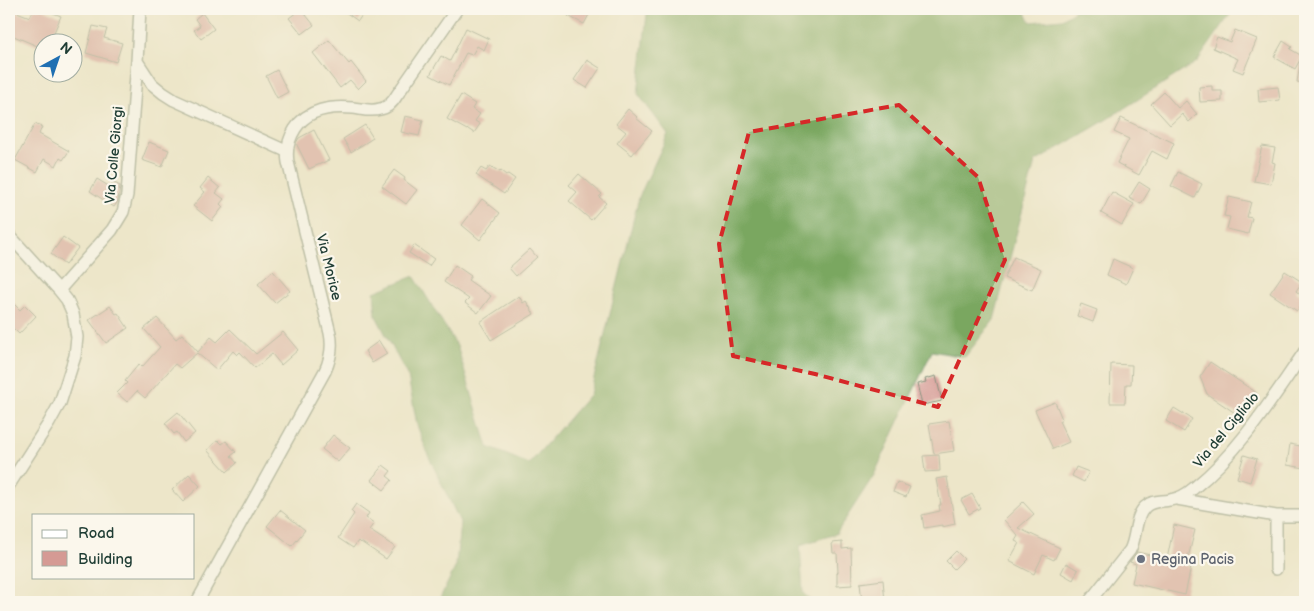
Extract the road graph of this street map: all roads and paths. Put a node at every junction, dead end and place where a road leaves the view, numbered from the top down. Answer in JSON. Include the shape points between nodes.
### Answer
{"nodes":[{"id":1,"x":140,"y":9,"type":"edge"},
{"id":2,"x":457,"y":9,"type":"edge"},
{"id":3,"x":136,"y":60,"type":"junction"},
{"id":4,"x":286,"y":151,"type":"junction"},
{"id":5,"x":9,"y":235,"type":"edge"},
{"id":6,"x":59,"y":290,"type":"junction"},
{"id":7,"x":1305,"y":351,"type":"edge"},
{"id":8,"x":9,"y":485,"type":"edge"},
{"id":9,"x":1177,"y":498,"type":"junction"},
{"id":10,"x":1276,"y":516,"type":"junction"},
{"id":11,"x":1305,"y":516,"type":"edge"},
{"id":12,"x":1276,"y":569,"type":"dead end"},
{"id":13,"x":197,"y":602,"type":"edge"},
{"id":14,"x":1089,"y":602,"type":"edge"}],
"edges":[{"from":1,"to":3,"type":"street","name":"Via Colle Giorgi"},
{"from":2,"to":4,"type":"street","via":[[389,105],[378,110],[340,108],[313,113],[297,125]]},
{"from":3,"to":4,"type":"street","via":[[152,84],[168,97]]},
{"from":3,"to":6,"type":"street","name":"Via Colle Giorgi","via":[[124,212],[109,235]]},
{"from":4,"to":13,"type":"street","name":"Via Morice","via":[[330,333],[331,354]]},
{"from":5,"to":6,"type":"street"},
{"from":6,"to":8,"type":"street","via":[[73,314],[76,352],[57,408]]},
{"from":7,"to":9,"type":"street","name":"Via del Cigliolo","via":[[1221,464],[1190,492]]},
{"from":9,"to":10,"type":"street"},
{"from":9,"to":14,"type":"street","name":"Via del Cigliolo","via":[[1154,502],[1144,508],[1130,550]]},
{"from":10,"to":11,"type":"street"},
{"from":10,"to":12,"type":"street"}]}
